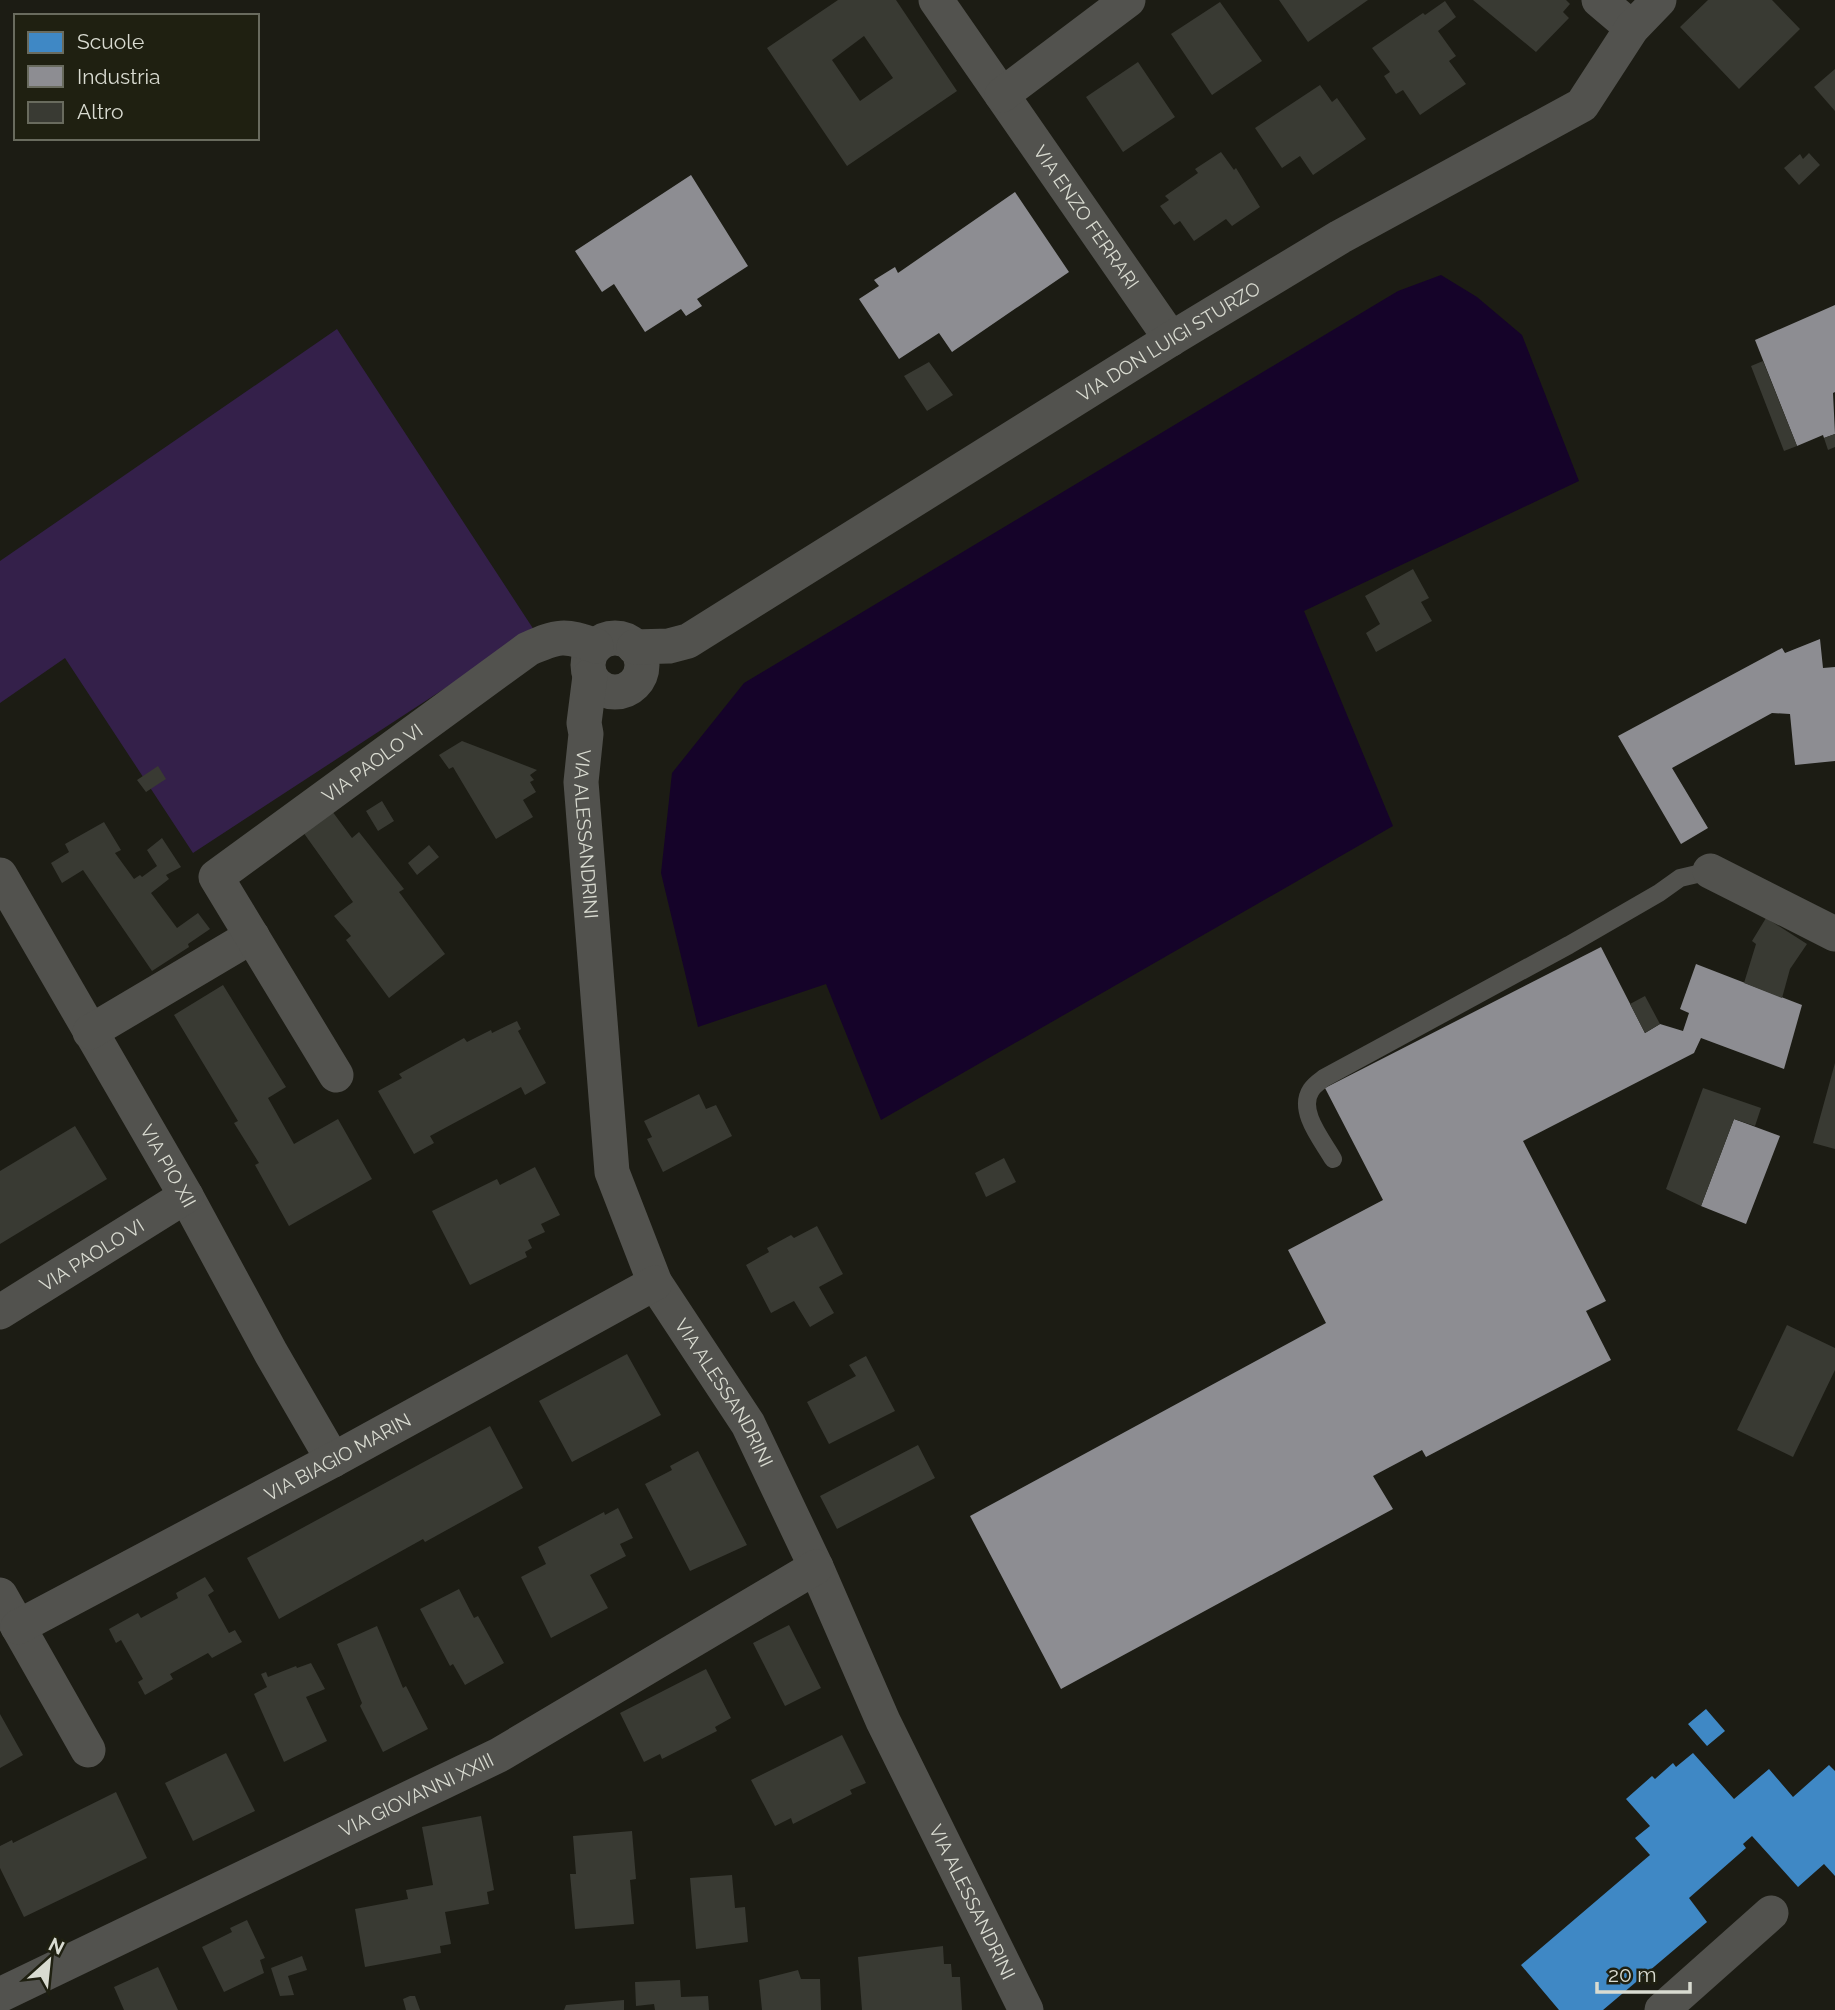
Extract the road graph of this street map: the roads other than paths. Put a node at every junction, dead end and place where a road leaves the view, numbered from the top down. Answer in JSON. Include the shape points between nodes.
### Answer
{"nodes":[{"id":1,"x":936,"y":0,"type":"edge"},
{"id":2,"x":1128,"y":0,"type":"edge"},
{"id":3,"x":1599,"y":0,"type":"edge"},
{"id":4,"x":1659,"y":0,"type":"edge"},
{"id":5,"x":1632,"y":28,"type":"junction"},
{"id":6,"x":1002,"y":95,"type":"junction"},
{"id":7,"x":1171,"y":339,"type":"junction"},
{"id":8,"x":615,"y":668,"type":"junction"},
{"id":9,"x":1710,"y":871,"type":"joint"},
{"id":10,"x":6,"y":898,"type":"edge"},
{"id":11,"x":1835,"y":934,"type":"edge"},
{"id":12,"x":252,"y":936,"type":"junction"},
{"id":13,"x":90,"y":1032,"type":"junction"},
{"id":14,"x":336,"y":1075,"type":"dead end"},
{"id":15,"x":1333,"y":1159,"type":"dead end"},
{"id":16,"x":186,"y":1196,"type":"junction"},
{"id":17,"x":655,"y":1283,"type":"junction"},
{"id":18,"x":0,"y":1312,"type":"edge"},
{"id":19,"x":333,"y":1460,"type":"junction"},
{"id":20,"x":816,"y":1567,"type":"junction"},
{"id":21,"x":0,"y":1595,"type":"edge"},
{"id":22,"x":18,"y":1627,"type":"junction"},
{"id":23,"x":88,"y":1750,"type":"dead end"},
{"id":24,"x":1771,"y":1913,"type":"dead end"},
{"id":25,"x":0,"y":1995,"type":"edge"},
{"id":26,"x":1026,"y":2010,"type":"edge"},
{"id":27,"x":1662,"y":2010,"type":"edge"}],
"edges":[{"from":1,"to":6,"type":"street","name":"VIA ENZO FERRARI"},
{"from":2,"to":6,"type":"street"},
{"from":3,"to":5,"type":"street"},
{"from":4,"to":5,"type":"street","name":"VIA DON LUIGI STURZO"},
{"from":5,"to":7,"type":"street","name":"VIA DON LUIGI STURZO","via":[[1582,105],[1340,237]]},
{"from":6,"to":7,"type":"street","name":"VIA ENZO FERRARI"},
{"from":7,"to":8,"type":"street","name":"VIA DON LUIGI STURZO","via":[[688,641],[659,671]]},
{"from":8,"to":12,"type":"street","name":"VIA PAOLO VI","via":[[577,639],[557,637],[528,649],[216,877]]},
{"from":8,"to":17,"type":"street","name":"VIA ALESSANDRINI","via":[[584,723],[581,782],[612,1172]]},
{"from":9,"to":11,"type":"street"},
{"from":9,"to":15,"type":"lane","via":[[1679,878],[1569,945],[1324,1078],[1311,1090],[1309,1117]]},
{"from":10,"to":13,"type":"street","name":"VIA PIO XII"},
{"from":12,"to":13,"type":"street"},
{"from":12,"to":14,"type":"street","name":"VIA PAOLO VI"},
{"from":13,"to":16,"type":"street","name":"VIA PIO XII"},
{"from":16,"to":18,"type":"street","name":"VIA PAOLO VI"},
{"from":16,"to":19,"type":"street","name":"VIA PIO XII"},
{"from":17,"to":19,"type":"street","name":"VIA BIAGIO MARIN"},
{"from":17,"to":20,"type":"street","name":"VIA ALESSANDRINI","via":[[748,1424]]},
{"from":19,"to":22,"type":"street","name":"VIA BIAGIO MARIN"},
{"from":20,"to":25,"type":"street","name":"VIA GIOVANNI XXIII","via":[[499,1755]]},
{"from":20,"to":26,"type":"street","name":"VIA ALESSANDRINI","via":[[883,1721]]},
{"from":21,"to":22,"type":"street"},
{"from":22,"to":23,"type":"street"},
{"from":24,"to":27,"type":"street"}]}
